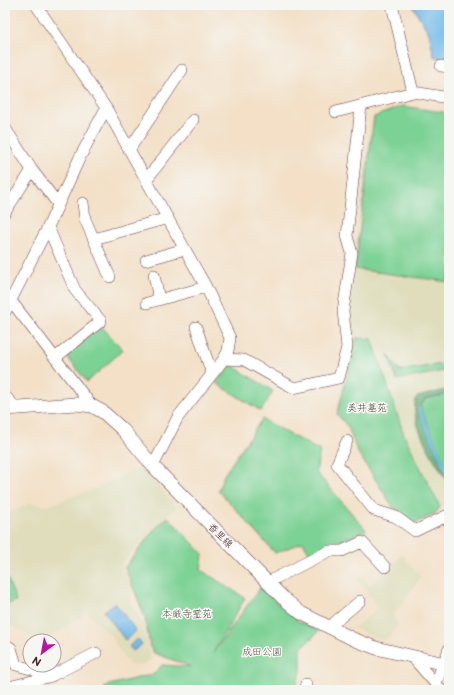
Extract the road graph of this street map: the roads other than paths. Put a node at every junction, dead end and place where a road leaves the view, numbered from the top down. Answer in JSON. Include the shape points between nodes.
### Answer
{"nodes":[{"id":1,"x":36,"y":5,"type":"edge"},
{"id":2,"x":392,"y":5,"type":"edge"},
{"id":3,"x":182,"y":70,"type":"dead end"},
{"id":4,"x":413,"y":92,"type":"junction"},
{"id":5,"x":449,"y":98,"type":"edge"},
{"id":6,"x":361,"y":106,"type":"junction"},
{"id":7,"x":106,"y":108,"type":"junction"},
{"id":8,"x":336,"y":112,"type":"dead end"},
{"id":9,"x":193,"y":120,"type":"dead end"},
{"id":10,"x":5,"y":128,"type":"edge"},
{"id":11,"x":129,"y":150,"type":"junction"},
{"id":12,"x":32,"y":170,"type":"junction"},
{"id":13,"x":146,"y":180,"type":"junction"},
{"id":14,"x":83,"y":203,"type":"dead end"},
{"id":15,"x":58,"y":204,"type":"junction"},
{"id":16,"x":5,"y":212,"type":"edge"},
{"id":17,"x":168,"y":218,"type":"junction"},
{"id":18,"x":48,"y":227,"type":"junction"},
{"id":19,"x":94,"y":238,"type":"junction"},
{"id":20,"x":185,"y":249,"type":"junction"},
{"id":21,"x":146,"y":260,"type":"dead end"},
{"id":22,"x":154,"y":275,"type":"dead end"},
{"id":23,"x":110,"y":277,"type":"dead end"},
{"id":24,"x":206,"y":287,"type":"junction"},
{"id":25,"x":159,"y":300,"type":"junction"},
{"id":26,"x":12,"y":302,"type":"junction"},
{"id":27,"x":147,"y":303,"type":"dead end"},
{"id":28,"x":5,"y":312,"type":"edge"},
{"id":29,"x":196,"y":327,"type":"dead end"},
{"id":30,"x":55,"y":358,"type":"junction"},
{"id":31,"x":224,"y":359,"type":"junction"},
{"id":32,"x":212,"y":374,"type":"junction"},
{"id":33,"x":5,"y":396,"type":"edge"},
{"id":34,"x":92,"y":406,"type":"junction"},
{"id":35,"x":11,"y":409,"type":"edge"},
{"id":36,"x":342,"y":445,"type":"dead end"},
{"id":37,"x":153,"y":466,"type":"junction"},
{"id":38,"x":449,"y":522,"type":"edge"},
{"id":39,"x":385,"y":567,"type":"dead end"},
{"id":40,"x":268,"y":582,"type":"junction"},
{"id":41,"x":360,"y":601,"type":"dead end"},
{"id":42,"x":329,"y":627,"type":"junction"},
{"id":43,"x":5,"y":644,"type":"edge"},
{"id":44,"x":449,"y":649,"type":"edge"},
{"id":45,"x":96,"y":653,"type":"dead end"},
{"id":46,"x":412,"y":658,"type":"junction"},
{"id":47,"x":446,"y":665,"type":"edge"},
{"id":48,"x":53,"y":676,"type":"junction"},
{"id":49,"x":439,"y":686,"type":"edge"},
{"id":50,"x":5,"y":688,"type":"edge"}],
"edges":[{"from":1,"to":7,"type":"street"},
{"from":2,"to":4,"type":"street"},
{"from":3,"to":11,"type":"street"},
{"from":4,"to":5,"type":"street"},
{"from":4,"to":6,"type":"street"},
{"from":6,"to":8,"type":"street"},
{"from":6,"to":31,"type":"street","via":[[347,236],[352,253],[343,311],[347,348],[339,378],[294,388],[244,360]]},
{"from":7,"to":11,"type":"street"},
{"from":7,"to":15,"type":"street"},
{"from":9,"to":13,"type":"street"},
{"from":10,"to":12,"type":"street"},
{"from":11,"to":13,"type":"street"},
{"from":12,"to":15,"type":"street"},
{"from":12,"to":16,"type":"street"},
{"from":13,"to":17,"type":"street"},
{"from":14,"to":19,"type":"street","via":[[85,219]]},
{"from":15,"to":18,"type":"street"},
{"from":17,"to":19,"type":"street"},
{"from":17,"to":20,"type":"street"},
{"from":18,"to":26,"type":"street"},
{"from":18,"to":30,"type":"street","via":[[75,290],[101,321]]},
{"from":19,"to":23,"type":"street"},
{"from":20,"to":21,"type":"street"},
{"from":20,"to":24,"type":"street"},
{"from":22,"to":25,"type":"street"},
{"from":24,"to":25,"type":"street"},
{"from":24,"to":31,"type":"street","via":[[230,338]]},
{"from":25,"to":27,"type":"street"},
{"from":26,"to":28,"type":"street"},
{"from":26,"to":30,"type":"street"},
{"from":29,"to":32,"type":"street"},
{"from":30,"to":34,"type":"street"},
{"from":31,"to":32,"type":"street"},
{"from":32,"to":37,"type":"street","via":[[178,417]]},
{"from":33,"to":35,"type":"street"},
{"from":34,"to":35,"type":"street","name":"香里線","via":[[76,404]]},
{"from":34,"to":37,"type":"street","name":"香里線","via":[[123,430]]},
{"from":36,"to":38,"type":"street","via":[[337,464],[363,488],[374,510],[396,517],[415,531],[446,516]]},
{"from":37,"to":40,"type":"street","name":"香里線"},
{"from":39,"to":40,"type":"street","via":[[362,542],[342,551],[329,551]]},
{"from":40,"to":42,"type":"street","name":"香里線","via":[[302,613]]},
{"from":41,"to":42,"type":"street"},
{"from":42,"to":46,"type":"street","name":"香里線","via":[[353,640]]},
{"from":43,"to":48,"type":"street","via":[[11,648],[16,665]]},
{"from":44,"to":47,"type":"street"},
{"from":45,"to":48,"type":"street"},
{"from":46,"to":47,"type":"street","name":"香里線"},
{"from":46,"to":49,"type":"street"},
{"from":47,"to":49,"type":"street"},
{"from":48,"to":50,"type":"street"}]}
